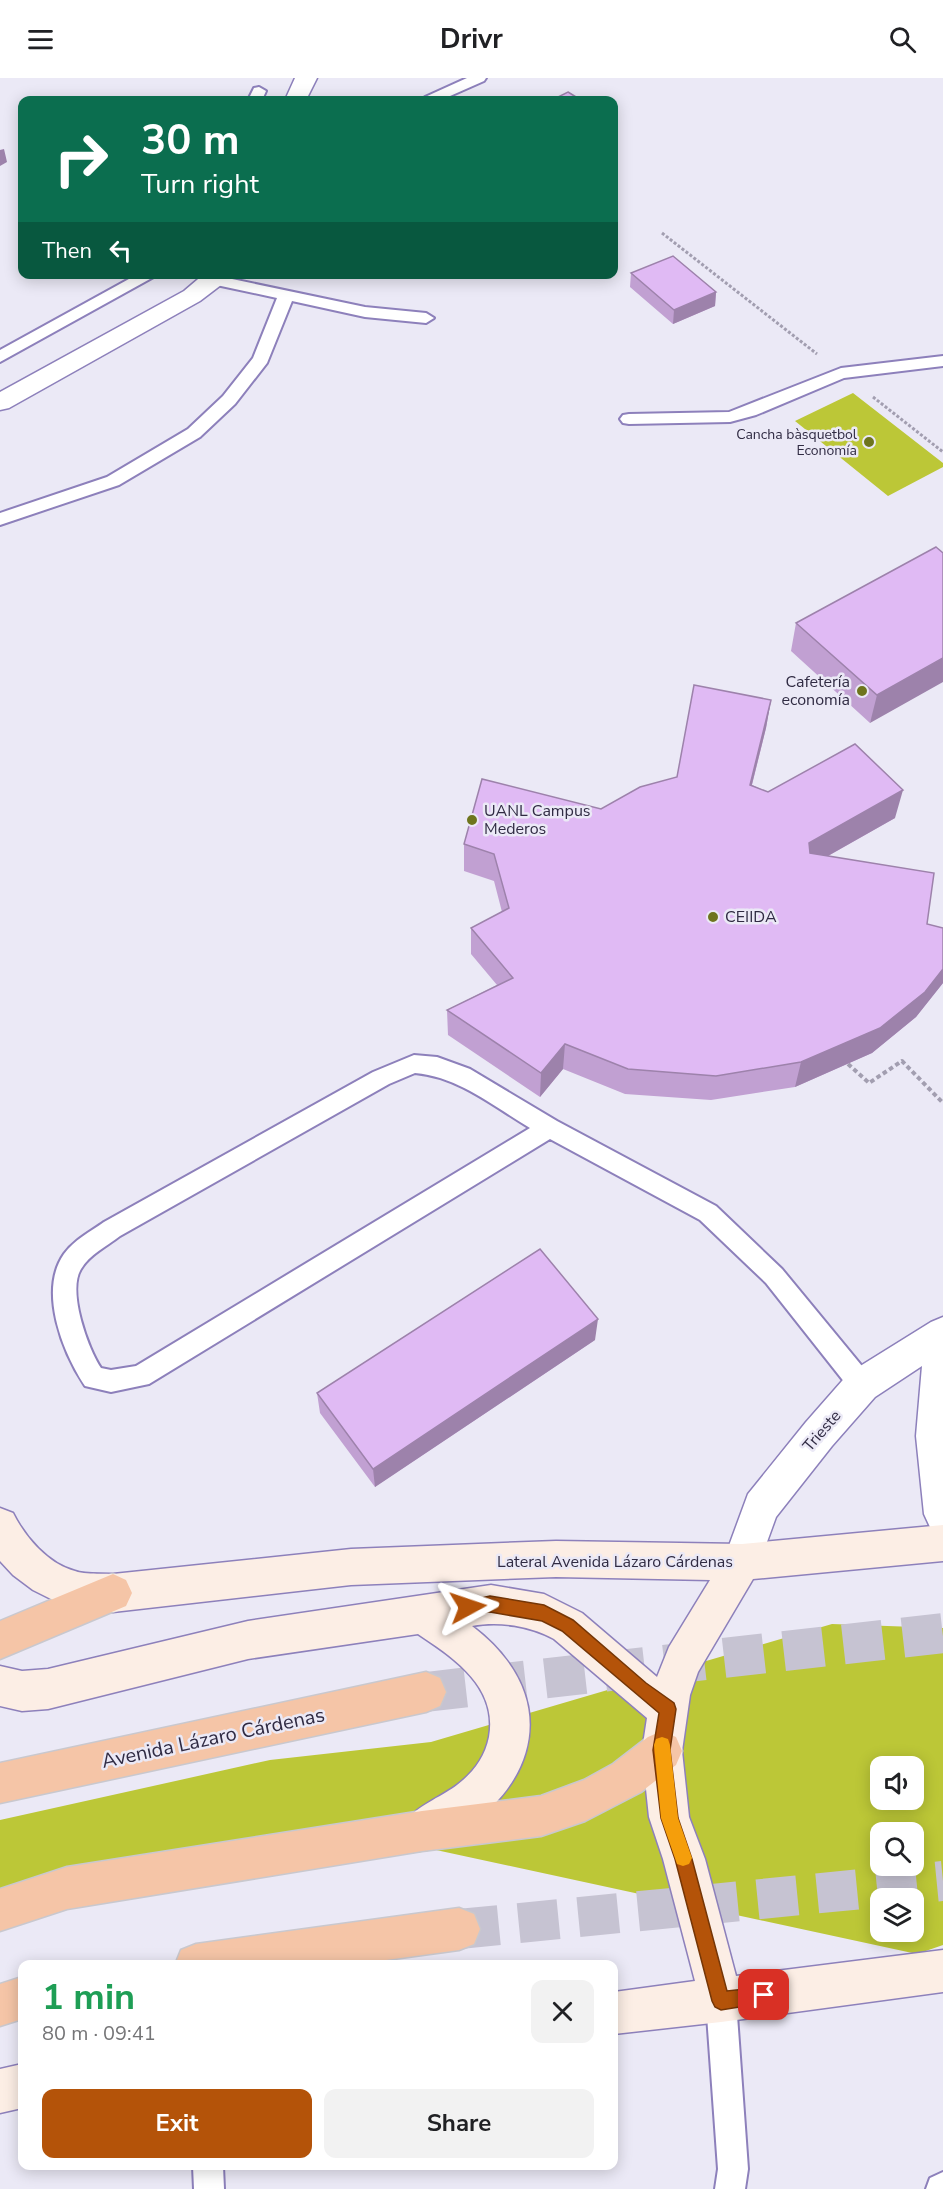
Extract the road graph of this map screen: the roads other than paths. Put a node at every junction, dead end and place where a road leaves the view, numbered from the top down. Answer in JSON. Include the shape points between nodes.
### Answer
{"nodes":[{"id":1,"x":306,"y":78,"type":"edge"},
{"id":2,"x":479,"y":78,"type":"edge"},
{"id":3,"x":298,"y":96,"type":"edge"},
{"id":4,"x":439,"y":96,"type":"edge"},
{"id":5,"x":142,"y":279,"type":"edge"},
{"id":6,"x":213,"y":279,"type":"edge"},
{"id":7,"x":223,"y":279,"type":"edge"},
{"id":8,"x":286,"y":295,"type":"junction"},
{"id":9,"x":426,"y":318,"type":"dead end"},
{"id":10,"x":0,"y":357,"type":"edge"},
{"id":11,"x":943,"y":361,"type":"edge"},
{"id":12,"x":0,"y":402,"type":"edge"},
{"id":13,"x":629,"y":419,"type":"dead end"},
{"id":14,"x":0,"y":519,"type":"edge"},
{"id":15,"x":549,"y":1128,"type":"junction"},
{"id":16,"x":943,"y":1333,"type":"edge"},
{"id":17,"x":862,"y":1385,"type":"junction"},
{"id":18,"x":943,"y":1514,"type":"edge"},
{"id":19,"x":0,"y":1526,"type":"edge"},
{"id":20,"x":943,"y":1543,"type":"edge"},
{"id":21,"x":742,"y":1562,"type":"junction"},
{"id":22,"x":112,"y":1593,"type":"junction"},
{"id":23,"x":423,"y":1614,"type":"junction"},
{"id":24,"x":0,"y":1640,"type":"edge"},
{"id":25,"x":0,"y":1686,"type":"edge"},
{"id":26,"x":426,"y":1692,"type":"tunnel mouth"},
{"id":27,"x":668,"y":1709,"type":"junction"},
{"id":28,"x":662,"y":1750,"type":"junction"},
{"id":29,"x":0,"y":1783,"type":"edge"},
{"id":30,"x":422,"y":1831,"type":"junction"},
{"id":31,"x":0,"y":1910,"type":"edge"},
{"id":32,"x":459,"y":1929,"type":"tunnel mouth"},
{"id":33,"x":233,"y":1960,"type":"edge"},
{"id":34,"x":943,"y":1971,"type":"edge"},
{"id":35,"x":18,"y":1999,"type":"edge"},
{"id":36,"x":721,"y":2001,"type":"junction"},
{"id":37,"x":0,"y":2005,"type":"edge"},
{"id":38,"x":618,"y":2013,"type":"edge"},
{"id":39,"x":18,"y":2087,"type":"edge"},
{"id":40,"x":0,"y":2091,"type":"edge"},
{"id":41,"x":208,"y":2170,"type":"edge"},
{"id":42,"x":209,"y":2189,"type":"edge"},
{"id":43,"x":730,"y":2189,"type":"edge"}],
"edges":[{"from":1,"to":3,"type":"street"},
{"from":2,"to":4,"type":"lane"},
{"from":5,"to":10,"type":"lane"},
{"from":6,"to":12,"type":"street","via":[[192,296]]},
{"from":7,"to":8,"type":"lane"},
{"from":8,"to":9,"type":"lane","via":[[365,312]]},
{"from":8,"to":14,"type":"lane","via":[[261,359],[229,400],[194,433],[112,481]]},
{"from":11,"to":13,"type":"lane","via":[[841,372],[730,417]]},
{"from":15,"to":15,"type":"lane","via":[[462,1075],[437,1066],[414,1064],[381,1078],[112,1229],[80,1252],[67,1271],[67,1313],[84,1367],[94,1378],[111,1381],[140,1376]]},
{"from":15,"to":17,"type":"lane","via":[[708,1213],[774,1276]]},
{"from":16,"to":17,"type":"street","name":"Trieste"},
{"from":16,"to":18,"type":"street","name":"Trieste","via":[[934,1436]]},
{"from":17,"to":21,"type":"street","name":"Trieste","via":[[761,1507]]},
{"from":19,"to":22,"type":"main road","name":"Lateral Avenida Lázaro Cárdenas","via":[[26,1562],[46,1577],[72,1590]]},
{"from":20,"to":21,"type":"main road","name":"Lateral Avenida Lázaro Cárdenas"},
{"from":21,"to":22,"type":"main road","name":"Lateral Avenida Lázaro Cárdenas","via":[[556,1559],[351,1567]]},
{"from":21,"to":27,"type":"main road","via":[[683,1661]]},
{"from":22,"to":24,"type":"highway"},
{"from":23,"to":25,"type":"main road","via":[[248,1640],[48,1689],[22,1691]]},
{"from":23,"to":27,"type":"main road","via":[[490,1604],[544,1613],[568,1626]]},
{"from":23,"to":30,"type":"main road","via":[[489,1667],[510,1708],[506,1750],[499,1769],[467,1804]]},
{"from":26,"to":29,"type":"highway","name":"Avenida Lázaro Cárdenas"},
{"from":27,"to":28,"type":"main road"},
{"from":28,"to":30,"type":"highway","via":[[627,1778],[571,1807],[541,1816]]},
{"from":28,"to":36,"type":"main road","via":[[669,1818],[684,1859]]},
{"from":30,"to":31,"type":"highway","via":[[67,1888]]},
{"from":32,"to":33,"type":"highway"},
{"from":34,"to":36,"type":"main road"},
{"from":35,"to":37,"type":"highway"},
{"from":36,"to":38,"type":"main road"},
{"from":36,"to":43,"type":"lane","via":[[733,2169]]},
{"from":39,"to":40,"type":"main road"},
{"from":41,"to":42,"type":"lane"}]}
